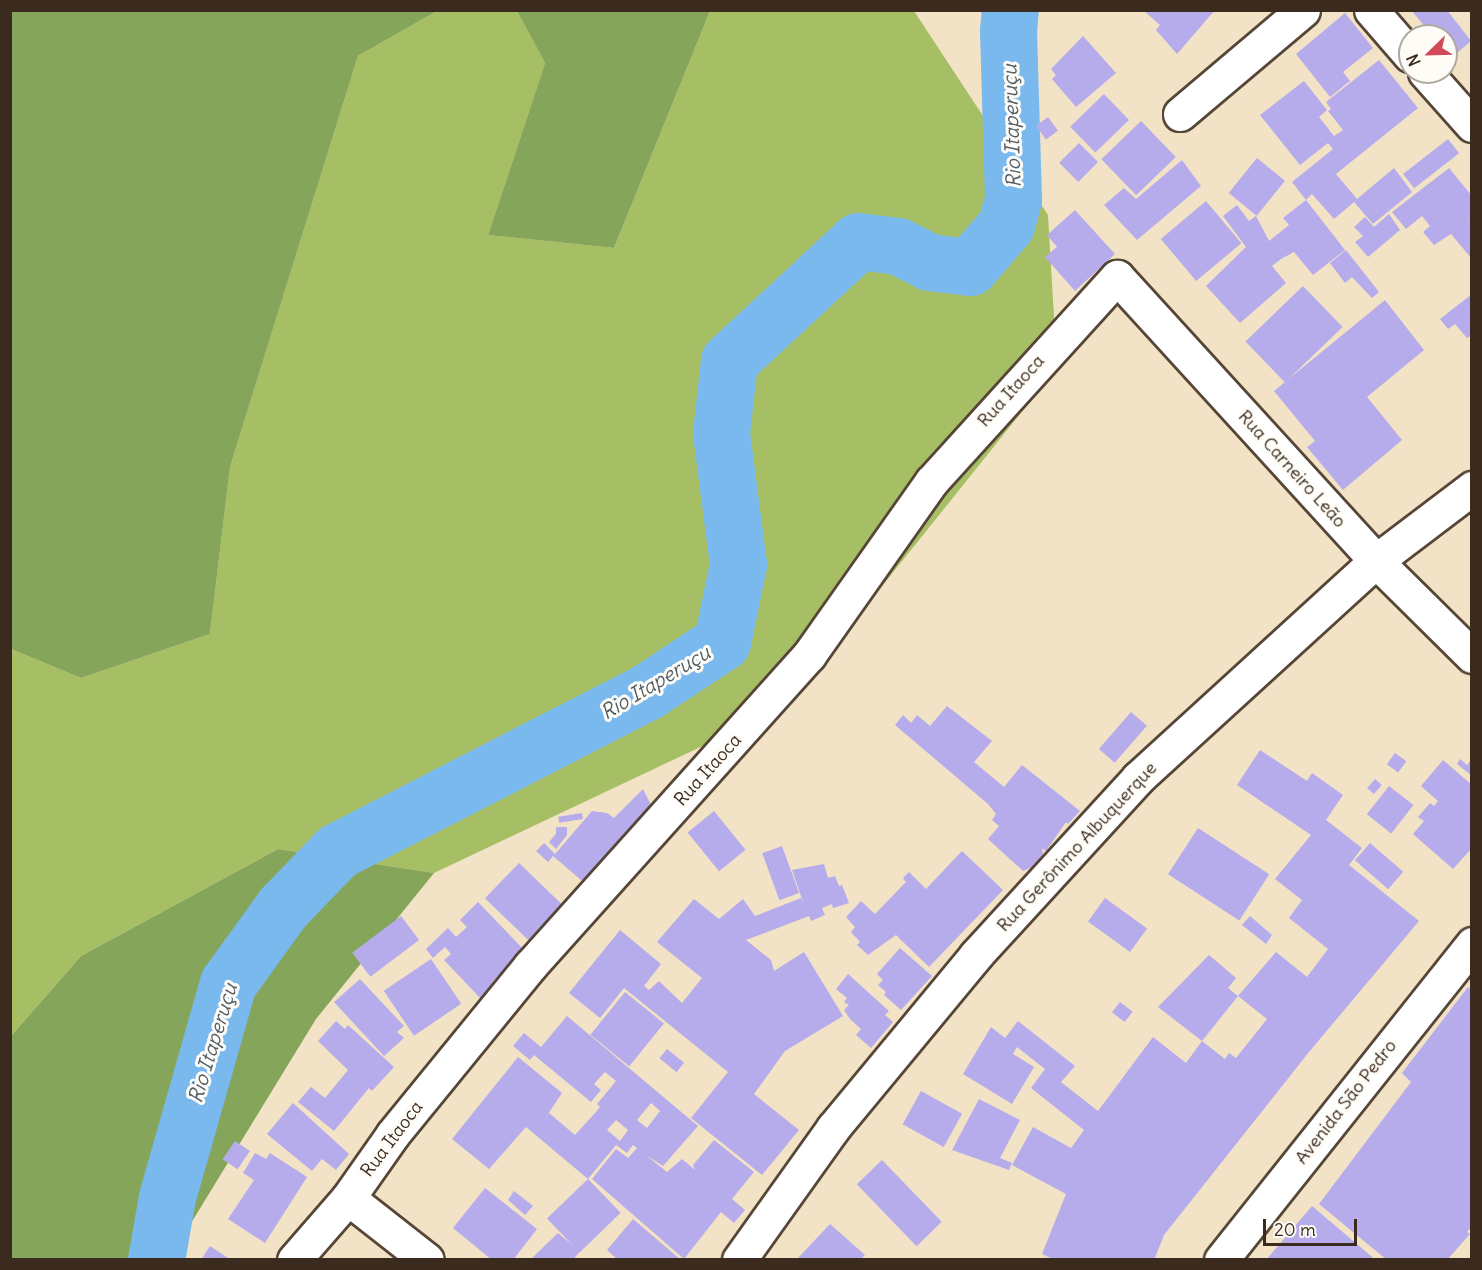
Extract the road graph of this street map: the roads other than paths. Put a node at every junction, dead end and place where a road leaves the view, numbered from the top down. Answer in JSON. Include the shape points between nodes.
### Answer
{"nodes":[{"id":1,"x":1303,"y":10,"type":"edge"},
{"id":2,"x":1371,"y":10,"type":"edge"},
{"id":3,"x":1398,"y":41,"type":"edge"},
{"id":4,"x":1436,"y":84,"type":"edge"},
{"id":5,"x":1180,"y":114,"type":"dead end"},
{"id":6,"x":1472,"y":125,"type":"edge"},
{"id":7,"x":1117,"y":277,"type":"joint"},
{"id":8,"x":1472,"y":488,"type":"edge"},
{"id":9,"x":1376,"y":561,"type":"junction"},
{"id":10,"x":1472,"y":656,"type":"edge"},
{"id":11,"x":1472,"y":944,"type":"edge"},
{"id":12,"x":348,"y":1198,"type":"junction"},
{"id":13,"x":294,"y":1260,"type":"edge"},
{"id":14,"x":427,"y":1260,"type":"edge"},
{"id":15,"x":739,"y":1260,"type":"edge"},
{"id":16,"x":1221,"y":1260,"type":"edge"}],
"edges":[{"from":1,"to":5,"type":"street"},
{"from":2,"to":3,"type":"street"},
{"from":4,"to":6,"type":"street"},
{"from":7,"to":9,"type":"street","name":"Rua Carneiro Leão"},
{"from":7,"to":12,"type":"street","name":"Rua Itaoca","via":[[931,482],[809,655],[530,966],[393,1134]]},
{"from":8,"to":9,"type":"street","name":"Rua Gerônimo Albuquerque"},
{"from":9,"to":10,"type":"street","name":"Rua Carneiro Leão"},
{"from":9,"to":15,"type":"street","name":"Rua Gerônimo Albuquerque","via":[[1138,778],[999,930],[833,1128]]},
{"from":11,"to":16,"type":"street","name":"Avenida São Pedro"},
{"from":12,"to":13,"type":"street","name":"Rua Itaoca"},
{"from":12,"to":14,"type":"street"}]}
